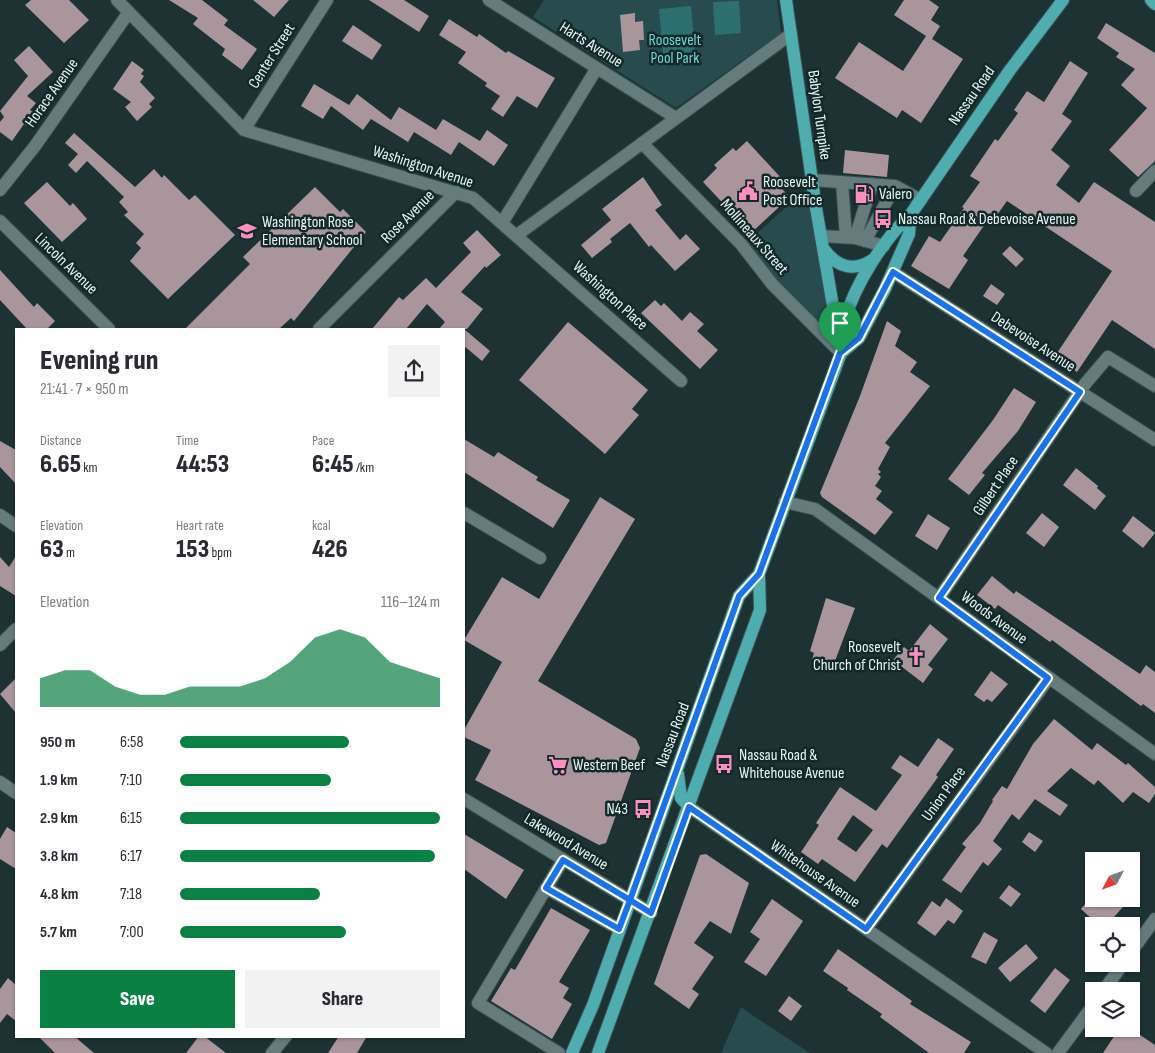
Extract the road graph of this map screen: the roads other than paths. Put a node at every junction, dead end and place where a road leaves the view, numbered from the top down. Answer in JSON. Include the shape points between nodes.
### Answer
{"nodes":[{"id":1,"x":117,"y":0,"type":"edge"},
{"id":2,"x":327,"y":0,"type":"edge"},
{"id":3,"x":489,"y":0,"type":"edge"},
{"id":4,"x":786,"y":0,"type":"edge"},
{"id":5,"x":1063,"y":0,"type":"edge"},
{"id":6,"x":1150,"y":0,"type":"edge"},
{"id":7,"x":1155,"y":4,"type":"edge"},
{"id":8,"x":129,"y":12,"type":"junction"},
{"id":9,"x":791,"y":34,"type":"junction"},
{"id":10,"x":597,"y":68,"type":"junction"},
{"id":11,"x":676,"y":118,"type":"junction"},
{"id":12,"x":244,"y":130,"type":"junction"},
{"id":13,"x":642,"y":143,"type":"junction"},
{"id":14,"x":1155,"y":171,"type":"edge"},
{"id":15,"x":812,"y":180,"type":"junction"},
{"id":16,"x":842,"y":182,"type":"junction"},
{"id":17,"x":872,"y":184,"type":"junction"},
{"id":18,"x":895,"y":186,"type":"junction"},
{"id":19,"x":0,"y":190,"type":"edge"},
{"id":20,"x":1136,"y":191,"type":"dead end"},
{"id":21,"x":456,"y":192,"type":"junction"},
{"id":22,"x":921,"y":200,"type":"junction"},
{"id":23,"x":911,"y":214,"type":"junction"},
{"id":24,"x":0,"y":222,"type":"edge"},
{"id":25,"x":502,"y":223,"type":"junction"},
{"id":26,"x":516,"y":235,"type":"junction"},
{"id":27,"x":855,"y":239,"type":"junction"},
{"id":28,"x":822,"y":242,"type":"junction"},
{"id":29,"x":880,"y":251,"type":"junction"},
{"id":30,"x":893,"y":272,"type":"junction"},
{"id":31,"x":108,"y":328,"type":"edge"},
{"id":32,"x":321,"y":328,"type":"edge"},
{"id":33,"x":840,"y":353,"type":"junction"},
{"id":34,"x":681,"y":381,"type":"dead end"},
{"id":35,"x":1155,"y":386,"type":"edge"},
{"id":36,"x":1080,"y":392,"type":"junction"},
{"id":37,"x":1155,"y":440,"type":"edge"},
{"id":38,"x":785,"y":502,"type":"junction"},
{"id":39,"x":465,"y":514,"type":"edge"},
{"id":40,"x":0,"y":515,"type":"edge"},
{"id":41,"x":15,"y":525,"type":"edge"},
{"id":42,"x":540,"y":558,"type":"dead end"},
{"id":43,"x":759,"y":574,"type":"junction"},
{"id":44,"x":939,"y":598,"type":"junction"},
{"id":45,"x":15,"y":630,"type":"edge"},
{"id":46,"x":0,"y":645,"type":"edge"},
{"id":47,"x":1048,"y":678,"type":"junction"},
{"id":48,"x":1155,"y":754,"type":"edge"},
{"id":49,"x":678,"y":766,"type":"junction"},
{"id":50,"x":0,"y":782,"type":"edge"},
{"id":51,"x":15,"y":791,"type":"edge"},
{"id":52,"x":465,"y":800,"type":"edge"},
{"id":53,"x":689,"y":807,"type":"junction"},
{"id":54,"x":563,"y":860,"type":"junction"},
{"id":55,"x":546,"y":888,"type":"junction"},
{"id":56,"x":630,"y":900,"type":"junction"},
{"id":57,"x":651,"y":913,"type":"junction"},
{"id":58,"x":1155,"y":919,"type":"edge"},
{"id":59,"x":619,"y":929,"type":"junction"},
{"id":60,"x":866,"y":929,"type":"junction"},
{"id":61,"x":1140,"y":940,"type":"edge"},
{"id":62,"x":1085,"y":1016,"type":"edge"},
{"id":63,"x":284,"y":1038,"type":"edge"},
{"id":64,"x":272,"y":1053,"type":"edge"},
{"id":65,"x":559,"y":1053,"type":"edge"},
{"id":66,"x":572,"y":1053,"type":"edge"},
{"id":67,"x":598,"y":1053,"type":"edge"},
{"id":68,"x":1046,"y":1053,"type":"edge"},
{"id":69,"x":1058,"y":1053,"type":"edge"}],
"edges":[{"from":1,"to":8,"type":"street","name":"Washington Avenue"},
{"from":2,"to":12,"type":"street","name":"Center Street"},
{"from":3,"to":10,"type":"street","name":"Harts Avenue"},
{"from":4,"to":9,"type":"main road","name":"Babylon Turnpike"},
{"from":5,"to":22,"type":"main road","name":"Nassau Road","via":[[1010,70]]},
{"from":6,"to":7,"type":"main road"},
{"from":8,"to":12,"type":"street","name":"Washington Avenue"},
{"from":8,"to":19,"type":"street","name":"Horace Avenue","via":[[35,146]]},
{"from":9,"to":11,"type":"street"},
{"from":9,"to":15,"type":"main road","name":"Babylon Turnpike"},
{"from":10,"to":11,"type":"street","name":"Harts Avenue"},
{"from":10,"to":25,"type":"street"},
{"from":11,"to":13,"type":"street"},
{"from":12,"to":21,"type":"street","name":"Washington Avenue"},
{"from":13,"to":26,"type":"street"},
{"from":13,"to":33,"type":"street","name":"Mollineaux Street","via":[[741,244],[772,284]]},
{"from":14,"to":20,"type":"street"},
{"from":15,"to":16,"type":"street"},
{"from":15,"to":28,"type":"main road","name":"Babylon Turnpike"},
{"from":16,"to":17,"type":"street"},
{"from":16,"to":27,"type":"street"},
{"from":17,"to":18,"type":"street"},
{"from":17,"to":27,"type":"street"},
{"from":18,"to":22,"type":"street"},
{"from":18,"to":27,"type":"street"},
{"from":21,"to":25,"type":"street","name":"Washington Avenue","via":[[473,198]]},
{"from":21,"to":32,"type":"street","name":"Rose Avenue"},
{"from":22,"to":23,"type":"main road","name":"Nassau Road"},
{"from":23,"to":29,"type":"main road","name":"Nassau Road"},
{"from":23,"to":30,"type":"main road","name":"Nassau Road","via":[[909,234]]},
{"from":24,"to":31,"type":"street","name":"Lincoln Avenue"},
{"from":25,"to":26,"type":"street","name":"Washington Avenue"},
{"from":26,"to":34,"type":"street","name":"Washington Place"},
{"from":27,"to":28,"type":"street"},
{"from":27,"to":29,"type":"street"},
{"from":28,"to":29,"type":"main road","via":[[837,263],[852,268],[869,262]]},
{"from":28,"to":33,"type":"main road","name":"Babylon Turnpike"},
{"from":29,"to":33,"type":"main road","name":"Nassau Road","via":[[843,322]]},
{"from":30,"to":33,"type":"main road","name":"Nassau Road","via":[[859,338]]},
{"from":30,"to":36,"type":"street","name":"Debevoise Avenue"},
{"from":33,"to":38,"type":"main road","name":"Nassau Road"},
{"from":35,"to":36,"type":"street","name":"Gilbert Place","via":[[1108,357]]},
{"from":36,"to":37,"type":"street","name":"Debevoise Avenue"},
{"from":36,"to":44,"type":"street","name":"Gilbert Place"},
{"from":38,"to":43,"type":"main road","name":"Nassau Road"},
{"from":38,"to":44,"type":"street","name":"Woods Avenue","via":[[815,509]]},
{"from":39,"to":42,"type":"street"},
{"from":40,"to":41,"type":"street"},
{"from":43,"to":49,"type":"main road","name":"Nassau Road","via":[[739,596]]},
{"from":43,"to":53,"type":"main road","name":"Nassau Road","via":[[760,610]]},
{"from":44,"to":47,"type":"street","name":"Woods Avenue"},
{"from":45,"to":46,"type":"street"},
{"from":47,"to":48,"type":"street","name":"Woods Avenue"},
{"from":47,"to":60,"type":"street","name":"Union Place"},
{"from":49,"to":53,"type":"main road","via":[[681,798]]},
{"from":49,"to":56,"type":"main road","name":"Nassau Road"},
{"from":50,"to":51,"type":"street"},
{"from":52,"to":54,"type":"street","name":"Lakewood Avenue"},
{"from":53,"to":57,"type":"main road","name":"Nassau Road"},
{"from":53,"to":60,"type":"street","name":"Whitehouse Avenue"},
{"from":54,"to":55,"type":"street"},
{"from":54,"to":56,"type":"street","name":"Lakewood Avenue"},
{"from":55,"to":59,"type":"street"},
{"from":55,"to":65,"type":"street","via":[[478,1003]]},
{"from":56,"to":57,"type":"street","name":"Lakewood Avenue"},
{"from":56,"to":59,"type":"main road","name":"Nassau Road"},
{"from":57,"to":67,"type":"main road","name":"Nassau Road"},
{"from":58,"to":61,"type":"street"},
{"from":59,"to":66,"type":"main road","name":"Nassau Road","via":[[593,1005]]},
{"from":60,"to":68,"type":"street","name":"Whitehouse Avenue"},
{"from":62,"to":69,"type":"street"},
{"from":63,"to":64,"type":"street"}]}
